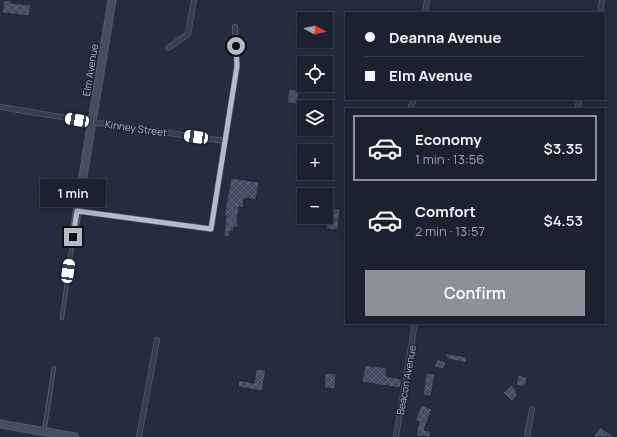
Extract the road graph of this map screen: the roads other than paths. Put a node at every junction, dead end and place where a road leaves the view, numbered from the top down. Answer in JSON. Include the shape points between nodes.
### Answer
{"nodes":[{"id":1,"x":112,"y":0,"type":"edge"},
{"id":2,"x":194,"y":0,"type":"edge"},
{"id":3,"x":428,"y":0,"type":"edge"},
{"id":4,"x":602,"y":0,"type":"edge"},
{"id":5,"x":425,"y":12,"type":"edge"},
{"id":6,"x":600,"y":12,"type":"edge"},
{"id":7,"x":235,"y":27,"type":"dead end"},
{"id":8,"x":168,"y":48,"type":"dead end"},
{"id":9,"x":0,"y":107,"type":"edge"},
{"id":10,"x":92,"y":122,"type":"junction"},
{"id":11,"x":225,"y":141,"type":"junction"},
{"id":12,"x":77,"y":211,"type":"junction"},
{"id":13,"x":73,"y":237,"type":"joint"},
{"id":14,"x":62,"y":318,"type":"dead end"},
{"id":15,"x":415,"y":324,"type":"edge"},
{"id":16,"x":157,"y":340,"type":"dead end"},
{"id":17,"x":54,"y":368,"type":"dead end"},
{"id":18,"x":532,"y":409,"type":"dead end"},
{"id":19,"x":0,"y":424,"type":"edge"},
{"id":20,"x":44,"y":432,"type":"junction"},
{"id":21,"x":75,"y":437,"type":"edge"},
{"id":22,"x":139,"y":437,"type":"edge"},
{"id":23,"x":396,"y":437,"type":"edge"},
{"id":24,"x":527,"y":437,"type":"edge"}],
"edges":[{"from":1,"to":10,"type":"street","name":"Elm Avenue"},
{"from":2,"to":8,"type":"street","via":[[188,34]]},
{"from":3,"to":5,"type":"street"},
{"from":4,"to":6,"type":"street"},
{"from":7,"to":11,"type":"street","via":[[237,66]]},
{"from":9,"to":10,"type":"street","name":"Kinney Street"},
{"from":10,"to":11,"type":"street","name":"Kinney Street"},
{"from":10,"to":12,"type":"street","name":"Elm Avenue"},
{"from":11,"to":12,"type":"street","via":[[211,229]]},
{"from":12,"to":13,"type":"street","name":"Elm Avenue"},
{"from":13,"to":14,"type":"lane"},
{"from":15,"to":23,"type":"street","name":"Beacon Avenue"},
{"from":16,"to":22,"type":"street"},
{"from":17,"to":20,"type":"lane"},
{"from":18,"to":24,"type":"street"},
{"from":19,"to":20,"type":"street"},
{"from":20,"to":21,"type":"street"}]}
